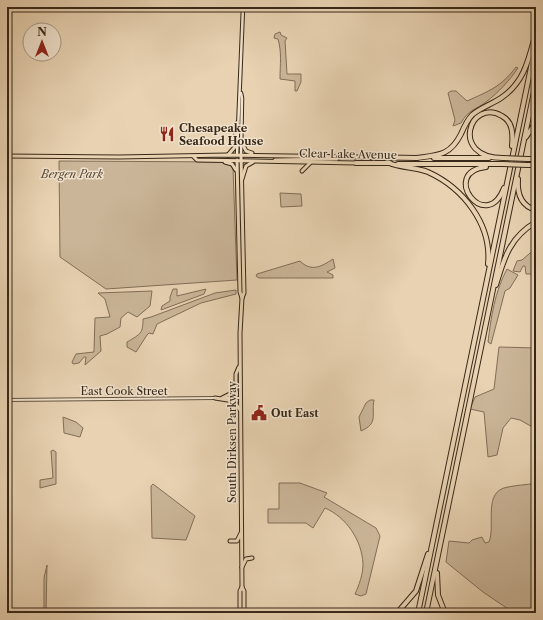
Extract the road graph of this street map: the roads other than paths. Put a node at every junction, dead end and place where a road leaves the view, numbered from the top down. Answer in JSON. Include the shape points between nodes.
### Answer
{"nodes":[{"id":1,"x":243,"y":7,"type":"edge"},
{"id":2,"x":536,"y":32,"type":"edge"},
{"id":3,"x":536,"y":43,"type":"edge"},
{"id":4,"x":536,"y":82,"type":"edge"},
{"id":5,"x":240,"y":92,"type":"junction"},
{"id":6,"x":238,"y":122,"type":"junction"},
{"id":7,"x":536,"y":122,"type":"edge"},
{"id":8,"x":242,"y":143,"type":"junction"},
{"id":9,"x":523,"y":147,"type":"junction"},
{"id":10,"x":227,"y":155,"type":"junction"},
{"id":11,"x":237,"y":155,"type":"junction"},
{"id":12,"x":241,"y":155,"type":"junction"},
{"id":13,"x":7,"y":156,"type":"edge"},
{"id":14,"x":283,"y":156,"type":"junction"},
{"id":15,"x":194,"y":157,"type":"junction"},
{"id":16,"x":343,"y":157,"type":"junction"},
{"id":17,"x":361,"y":158,"type":"joint"},
{"id":18,"x":416,"y":158,"type":"junction"},
{"id":19,"x":496,"y":158,"type":"junction"},
{"id":20,"x":535,"y":159,"type":"edge"},
{"id":21,"x":206,"y":160,"type":"junction"},
{"id":22,"x":241,"y":160,"type":"junction"},
{"id":23,"x":511,"y":160,"type":"junction"},
{"id":24,"x":255,"y":161,"type":"junction"},
{"id":25,"x":520,"y":161,"type":"junction"},
{"id":26,"x":237,"y":162,"type":"junction"},
{"id":27,"x":267,"y":162,"type":"junction"},
{"id":28,"x":310,"y":163,"type":"junction"},
{"id":29,"x":356,"y":163,"type":"joint"},
{"id":30,"x":389,"y":163,"type":"junction"},
{"id":31,"x":502,"y":164,"type":"junction"},
{"id":32,"x":536,"y":165,"type":"edge"},
{"id":33,"x":302,"y":171,"type":"dead end"},
{"id":34,"x":236,"y":172,"type":"junction"},
{"id":35,"x":508,"y":176,"type":"junction"},
{"id":36,"x":241,"y":183,"type":"junction"},
{"id":37,"x":536,"y":210,"type":"edge"},
{"id":38,"x":536,"y":222,"type":"edge"},
{"id":39,"x":484,"y":296,"type":"junction"},
{"id":40,"x":242,"y":298,"type":"junction"},
{"id":41,"x":488,"y":317,"type":"junction"},
{"id":42,"x":240,"y":363,"type":"junction"},
{"id":43,"x":215,"y":398,"type":"junction"},
{"id":44,"x":222,"y":398,"type":"junction"},
{"id":45,"x":241,"y":398,"type":"junction"},
{"id":46,"x":7,"y":400,"type":"edge"},
{"id":47,"x":241,"y":412,"type":"junction"},
{"id":48,"x":438,"y":519,"type":"junction"},
{"id":49,"x":242,"y":534,"type":"junction"},
{"id":50,"x":442,"y":540,"type":"junction"},
{"id":51,"x":230,"y":541,"type":"dead end"},
{"id":52,"x":252,"y":558,"type":"dead end"},
{"id":53,"x":241,"y":569,"type":"junction"},
{"id":54,"x":242,"y":586,"type":"junction"},
{"id":55,"x":240,"y":613,"type":"edge"},
{"id":56,"x":244,"y":613,"type":"edge"},
{"id":57,"x":396,"y":613,"type":"edge"},
{"id":58,"x":418,"y":613,"type":"edge"},
{"id":59,"x":426,"y":613,"type":"edge"},
{"id":60,"x":444,"y":613,"type":"edge"}],
"edges":[{"from":1,"to":5,"type":"main road"},
{"from":2,"to":18,"type":"highway","via":[[525,70],[514,87],[471,116],[457,142],[449,150],[441,154]]},
{"from":3,"to":23,"type":"highway"},
{"from":4,"to":9,"type":"highway"},
{"from":5,"to":6,"type":"main road"},
{"from":5,"to":8,"type":"main road"},
{"from":6,"to":10,"type":"main road","via":[[235,147]]},
{"from":6,"to":11,"type":"main road"},
{"from":7,"to":9,"type":"highway","via":[[531,127]]},
{"from":8,"to":12,"type":"main road"},
{"from":8,"to":14,"type":"main road","via":[[244,150],[250,154]]},
{"from":9,"to":25,"type":"highway"},
{"from":10,"to":11,"type":"main road","name":"Clear Lake Avenue"},
{"from":10,"to":15,"type":"main road","name":"Clear Lake Avenue"},
{"from":11,"to":12,"type":"main road","name":"Clear Lake Avenue"},
{"from":11,"to":26,"type":"main road","name":"South Dirksen Parkway"},
{"from":12,"to":14,"type":"main road","name":"Clear Lake Avenue"},
{"from":12,"to":22,"type":"main road","name":"South Dirksen Parkway"},
{"from":13,"to":15,"type":"main road","name":"Clear Lake Avenue"},
{"from":14,"to":16,"type":"main road","name":"Clear Lake Avenue"},
{"from":15,"to":21,"type":"main road","name":"Clear Lake Avenue","via":[[197,160]]},
{"from":16,"to":17,"type":"main road","name":"Clear Lake Avenue"},
{"from":16,"to":27,"type":"main road"},
{"from":17,"to":18,"type":"highway","name":"Clear Lake Avenue"},
{"from":18,"to":19,"type":"highway","name":"Clear Lake Avenue"},
{"from":19,"to":20,"type":"highway","name":"Clear Lake Avenue","bridge":true},
{"from":19,"to":23,"type":"highway","via":[[478,152],[470,140],[469,130],[473,122],[485,113],[498,114],[510,124],[513,134]]},
{"from":21,"to":26,"type":"main road","name":"Clear Lake Avenue"},
{"from":21,"to":34,"type":"main road","via":[[230,162]]},
{"from":22,"to":24,"type":"main road","name":"Clear Lake Avenue"},
{"from":22,"to":26,"type":"main road","name":"Clear Lake Avenue"},
{"from":22,"to":36,"type":"main road","name":"South Dirksen Parkway"},
{"from":23,"to":35,"type":"highway"},
{"from":24,"to":27,"type":"main road","name":"Clear Lake Avenue"},
{"from":24,"to":36,"type":"main road","via":[[246,166]]},
{"from":25,"to":37,"type":"highway","via":[[519,195],[524,204]]},
{"from":25,"to":41,"type":"highway"},
{"from":26,"to":34,"type":"main road","name":"South Dirksen Parkway"},
{"from":27,"to":28,"type":"main road","name":"Clear Lake Avenue"},
{"from":28,"to":29,"type":"main road","name":"Clear Lake Avenue"},
{"from":28,"to":33,"type":"main road"},
{"from":29,"to":30,"type":"highway","name":"Clear Lake Avenue"},
{"from":30,"to":31,"type":"highway","name":"Clear Lake Avenue"},
{"from":30,"to":39,"type":"highway","via":[[428,172],[450,186],[474,210],[483,226],[488,246]]},
{"from":31,"to":32,"type":"highway","bridge":true},
{"from":31,"to":35,"type":"highway","via":[[482,167],[473,172],[466,181],[468,195],[478,204],[493,203],[500,196]]},
{"from":34,"to":40,"type":"main road","name":"South Dirksen Parkway"},
{"from":35,"to":39,"type":"highway"},
{"from":36,"to":40,"type":"main road","name":"South Dirksen Parkway","via":[[244,293]]},
{"from":38,"to":41,"type":"highway","via":[[519,234],[506,252]]},
{"from":39,"to":48,"type":"highway"},
{"from":40,"to":42,"type":"main road","name":"South Dirksen Parkway"},
{"from":41,"to":50,"type":"highway"},
{"from":42,"to":44,"type":"main road","via":[[235,390]]},
{"from":42,"to":45,"type":"main road","name":"South Dirksen Parkway"},
{"from":43,"to":44,"type":"street","name":"East Cook Street"},
{"from":43,"to":46,"type":"street","name":"East Cook Street"},
{"from":43,"to":47,"type":"main road","via":[[234,401]]},
{"from":44,"to":45,"type":"street","name":"East Cook Street"},
{"from":45,"to":47,"type":"main road","name":"South Dirksen Parkway"},
{"from":47,"to":49,"type":"main road","name":"South Dirksen Parkway"},
{"from":48,"to":57,"type":"highway","via":[[419,585],[412,597]]},
{"from":48,"to":58,"type":"highway"},
{"from":49,"to":51,"type":"main road","via":[[237,541]]},
{"from":49,"to":53,"type":"main road","name":"South Dirksen Parkway"},
{"from":50,"to":59,"type":"highway"},
{"from":50,"to":60,"type":"highway","via":[[436,583]]},
{"from":52,"to":53,"type":"main road","via":[[246,559]]},
{"from":53,"to":54,"type":"main road","name":"South Dirksen Parkway"},
{"from":54,"to":55,"type":"main road","name":"South Dirksen Parkway"},
{"from":54,"to":56,"type":"main road","name":"South Dirksen Parkway"}]}
